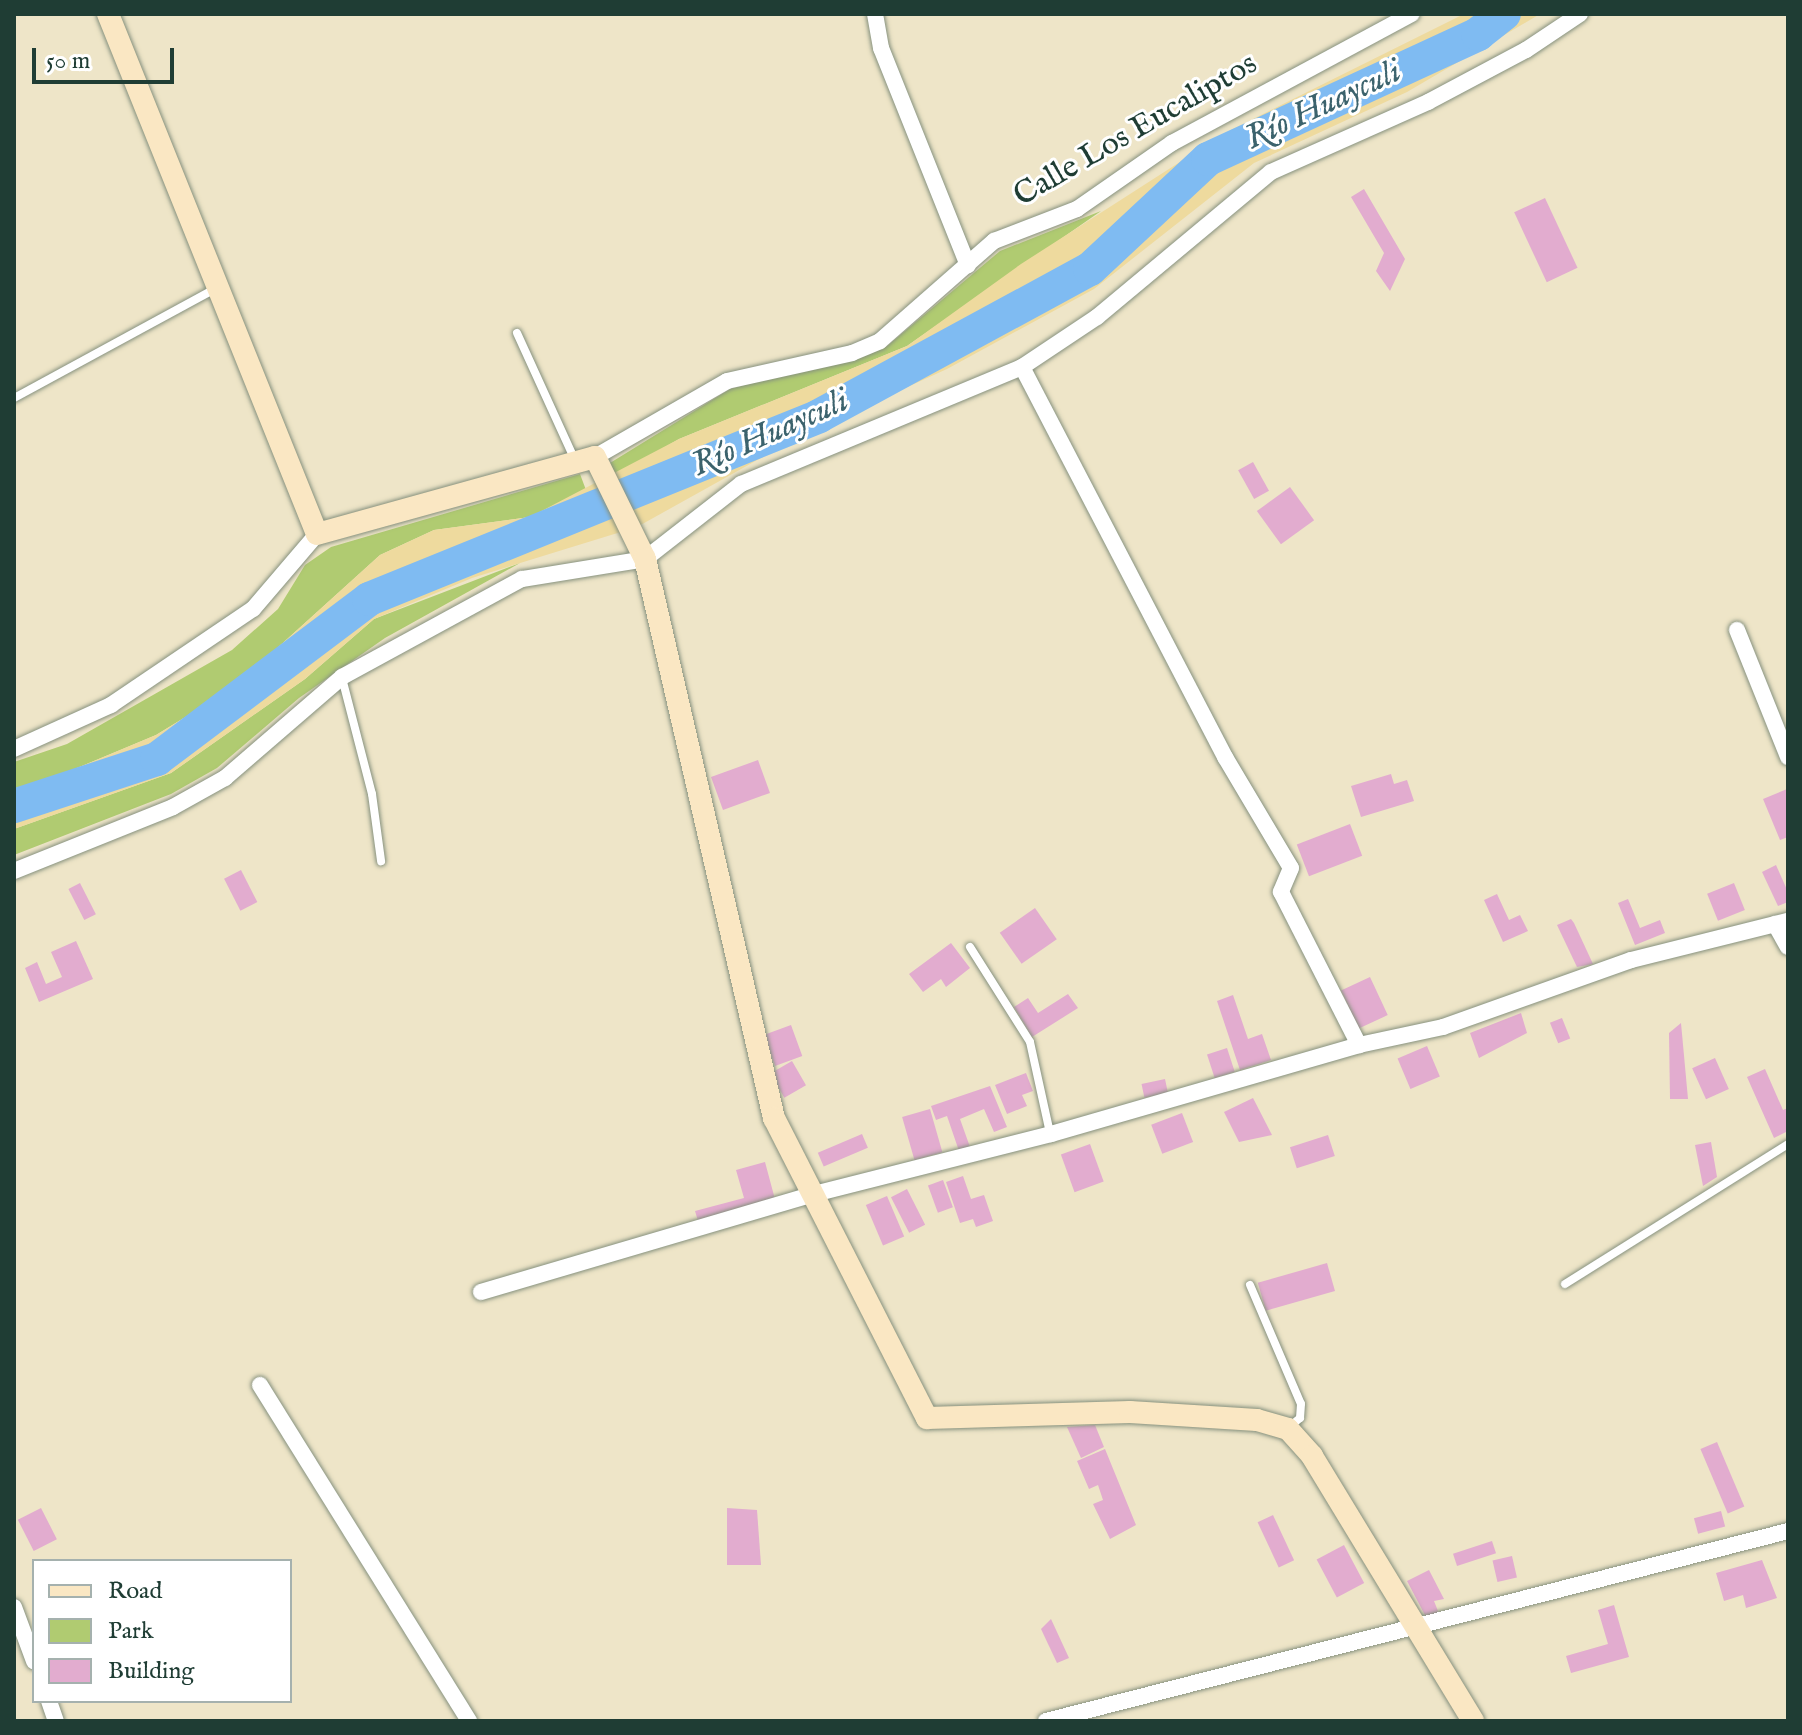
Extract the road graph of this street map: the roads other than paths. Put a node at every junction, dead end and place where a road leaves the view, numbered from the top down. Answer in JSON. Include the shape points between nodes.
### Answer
{"nodes":[{"id":1,"x":108,"y":14,"type":"edge"},
{"id":2,"x":875,"y":14,"type":"edge"},
{"id":3,"x":1412,"y":14,"type":"edge"},
{"id":4,"x":1580,"y":14,"type":"edge"},
{"id":5,"x":968,"y":265,"type":"junction"},
{"id":6,"x":218,"y":288,"type":"junction"},
{"id":7,"x":517,"y":333,"type":"dead end"},
{"id":8,"x":1022,"y":367,"type":"junction"},
{"id":9,"x":14,"y":398,"type":"edge"},
{"id":10,"x":592,"y":466,"type":"junction"},
{"id":11,"x":317,"y":534,"type":"junction"},
{"id":12,"x":639,"y":549,"type":"junction"},
{"id":13,"x":1737,"y":630,"type":"dead end"},
{"id":14,"x":342,"y":677,"type":"junction"},
{"id":15,"x":14,"y":749,"type":"edge"},
{"id":16,"x":1788,"y":757,"type":"edge"},
{"id":17,"x":381,"y":861,"type":"dead end"},
{"id":18,"x":14,"y":871,"type":"edge"},
{"id":19,"x":1782,"y":923,"type":"edge"},
{"id":20,"x":970,"y":947,"type":"dead end"},
{"id":21,"x":1788,"y":947,"type":"edge"},
{"id":22,"x":1359,"y":1045,"type":"junction"},
{"id":23,"x":1051,"y":1134,"type":"junction"},
{"id":24,"x":1788,"y":1144,"type":"edge"},
{"id":25,"x":810,"y":1195,"type":"junction"},
{"id":26,"x":1565,"y":1284,"type":"dead end"},
{"id":27,"x":1250,"y":1285,"type":"dead end"},
{"id":28,"x":481,"y":1292,"type":"dead end"},
{"id":29,"x":260,"y":1385,"type":"dead end"},
{"id":30,"x":1288,"y":1429,"type":"junction"},
{"id":31,"x":1788,"y":1531,"type":"edge"},
{"id":32,"x":15,"y":1616,"type":"edge"},
{"id":33,"x":1415,"y":1628,"type":"junction"},
{"id":34,"x":32,"y":1656,"type":"edge"},
{"id":35,"x":469,"y":1721,"type":"edge"},
{"id":36,"x":1046,"y":1721,"type":"edge"},
{"id":37,"x":1473,"y":1721,"type":"edge"}],
"edges":[{"from":1,"to":6,"type":"street"},
{"from":2,"to":5,"type":"street","via":[[881,48]]},
{"from":3,"to":5,"type":"street","name":"Calle Los Eucaliptos","via":[[1172,143],[1077,209],[994,241]]},
{"from":4,"to":8,"type":"street","via":[[1526,50],[1428,102],[1271,172],[1097,317]]},
{"from":5,"to":10,"type":"street","name":"Calle Los Eucaliptos","via":[[880,341],[852,353],[727,381]]},
{"from":6,"to":9,"type":"lane"},
{"from":6,"to":11,"type":"street"},
{"from":7,"to":10,"type":"lane"},
{"from":8,"to":12,"type":"street","via":[[741,484]]},
{"from":8,"to":22,"type":"street","via":[[1225,757],[1291,868],[1281,892]]},
{"from":10,"to":11,"type":"street","name":"Calle Los Eucaliptos"},
{"from":10,"to":12,"type":"street"},
{"from":11,"to":15,"type":"street","via":[[253,609],[111,705]]},
{"from":12,"to":14,"type":"street","via":[[522,579]]},
{"from":12,"to":25,"type":"street","via":[[755,1052],[774,1118]]},
{"from":13,"to":16,"type":"street"},
{"from":14,"to":17,"type":"lane","via":[[372,794]]},
{"from":14,"to":18,"type":"street","via":[[225,778],[173,807]]},
{"from":19,"to":21,"type":"street"},
{"from":19,"to":22,"type":"street","via":[[1631,960],[1443,1027]]},
{"from":20,"to":23,"type":"lane","via":[[1030,1042]]},
{"from":22,"to":23,"type":"street"},
{"from":23,"to":25,"type":"street"},
{"from":24,"to":26,"type":"lane"},
{"from":25,"to":28,"type":"street"},
{"from":25,"to":30,"type":"street","via":[[927,1418],[1130,1412],[1257,1420]]},
{"from":27,"to":30,"type":"lane","via":[[1301,1404],[1300,1418]]},
{"from":29,"to":35,"type":"street"},
{"from":30,"to":33,"type":"street","via":[[1312,1456]]},
{"from":31,"to":33,"type":"street"},
{"from":32,"to":34,"type":"street"},
{"from":33,"to":36,"type":"street"},
{"from":33,"to":37,"type":"street"}]}
